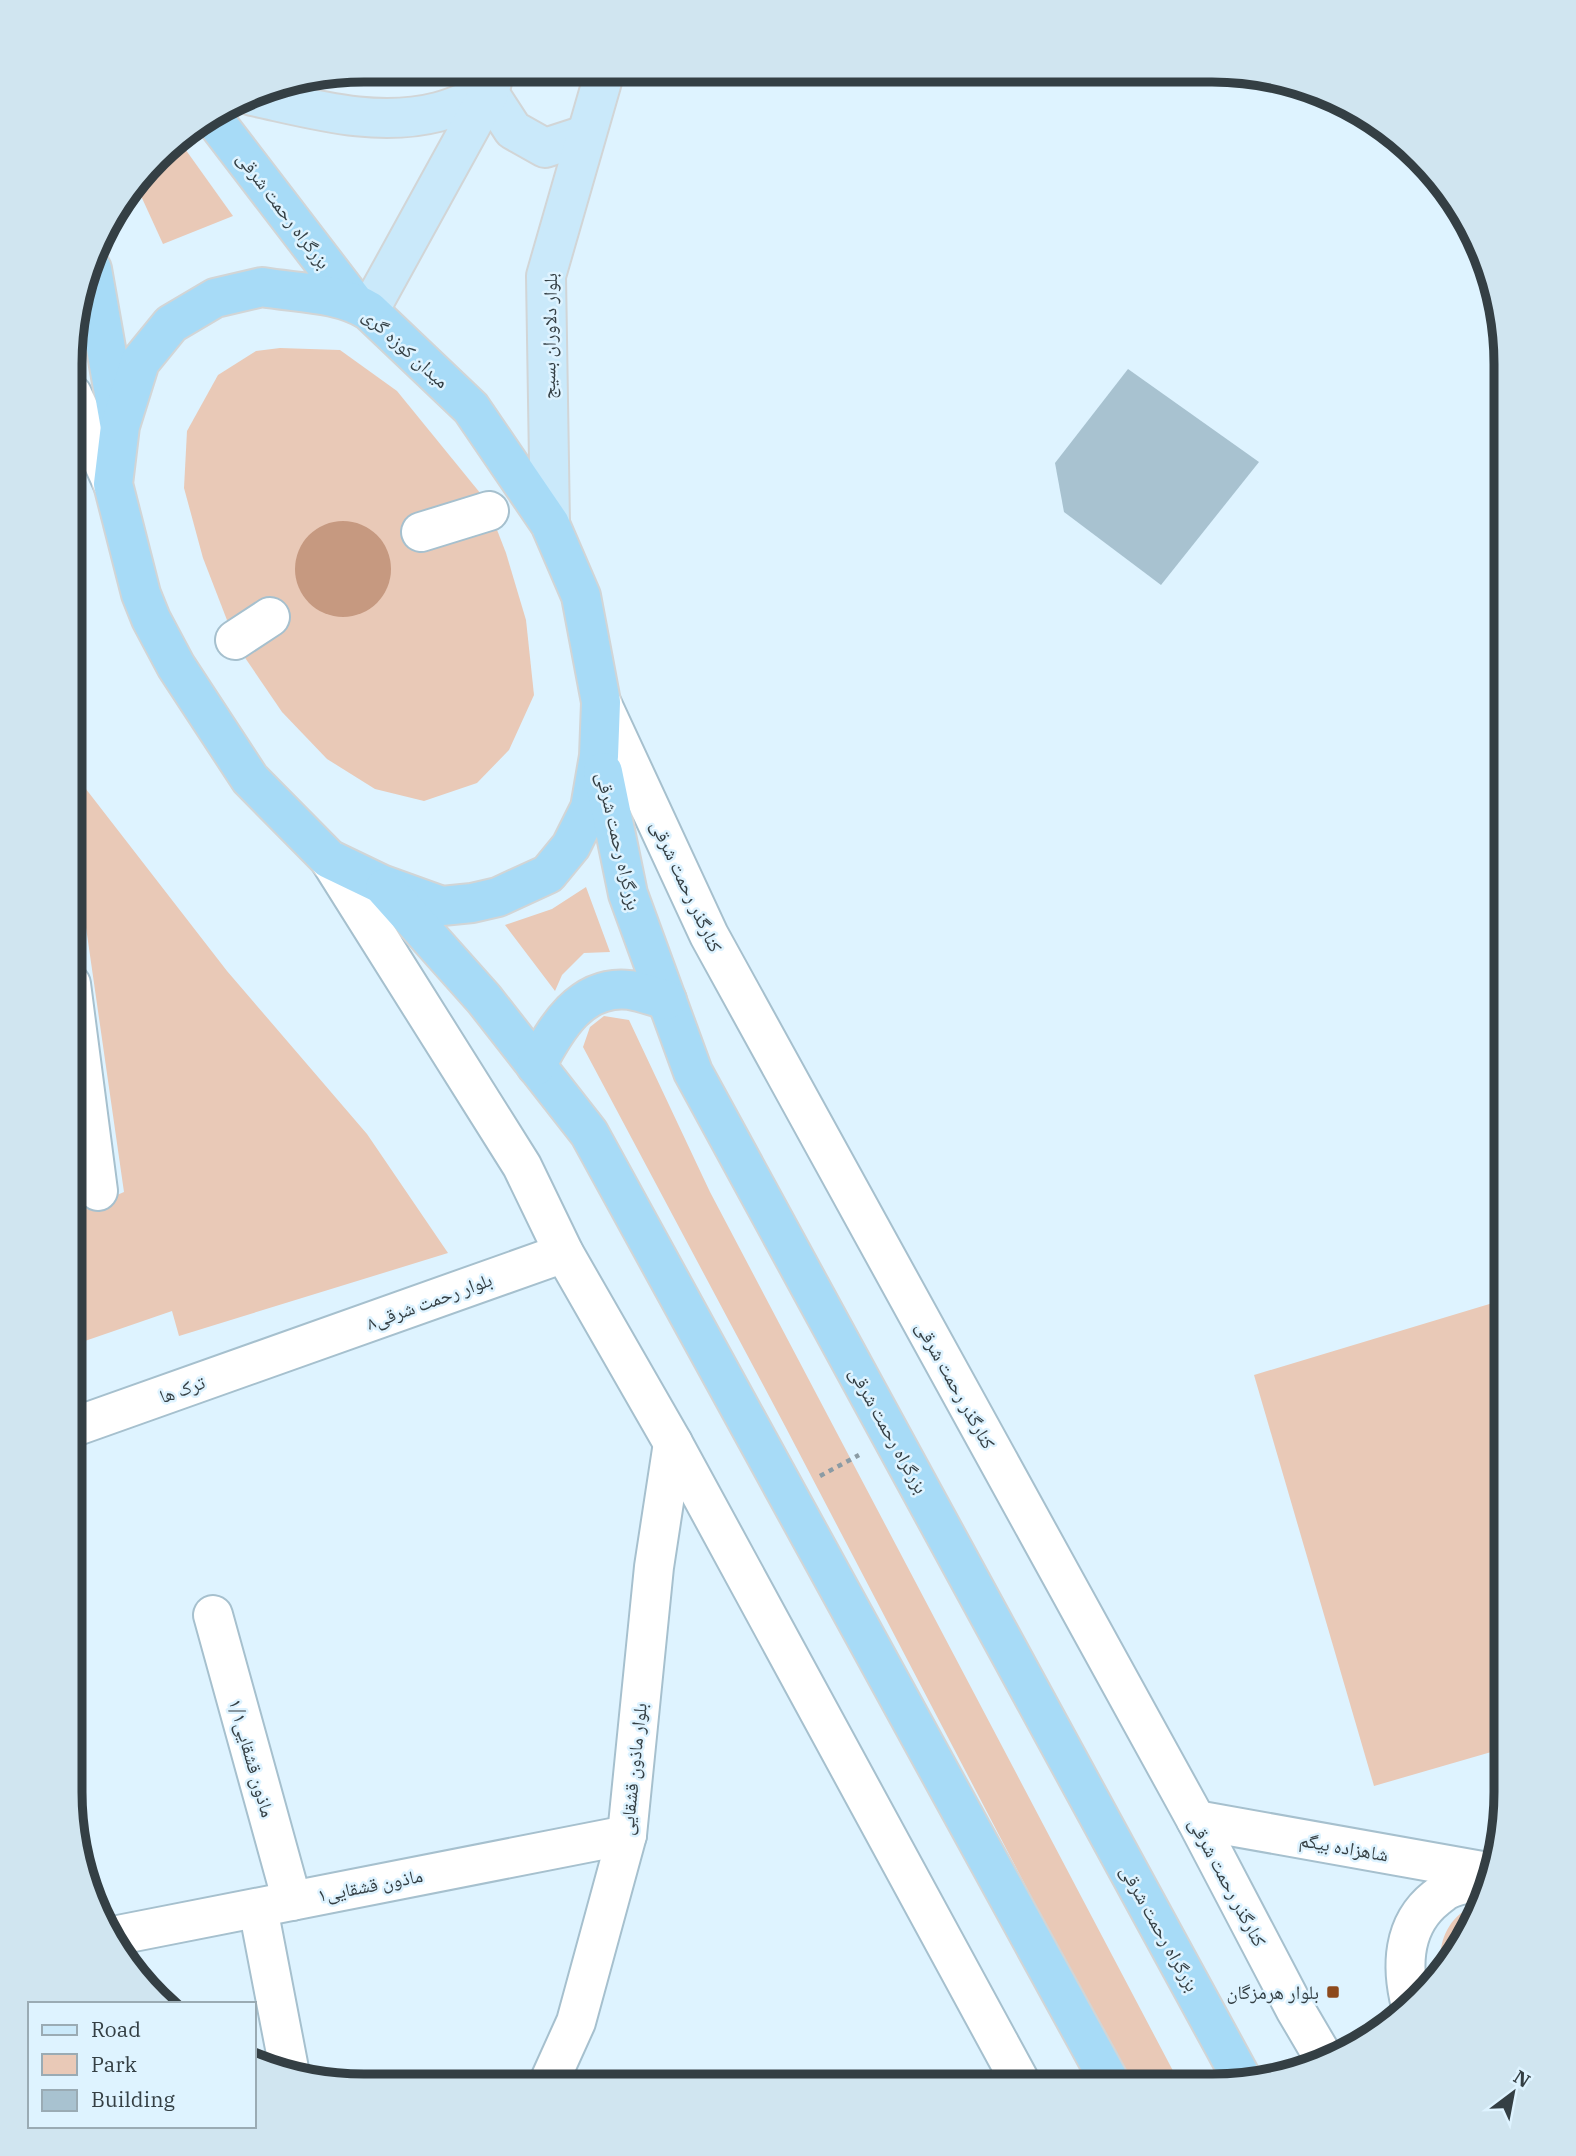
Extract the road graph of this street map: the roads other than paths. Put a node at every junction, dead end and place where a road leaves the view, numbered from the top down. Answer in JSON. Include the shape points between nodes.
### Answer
{"nodes":[{"id":1,"x":492,"y":82,"type":"edge"},
{"id":2,"x":602,"y":82,"type":"edge"},
{"id":3,"x":268,"y":99,"type":"edge"},
{"id":4,"x":218,"y":123,"type":"edge"},
{"id":5,"x":585,"y":135,"type":"junction"},
{"id":6,"x":94,"y":283,"type":"edge"},
{"id":7,"x":361,"y":307,"type":"junction"},
{"id":8,"x":82,"y":416,"type":"edge"},
{"id":9,"x":120,"y":426,"type":"junction"},
{"id":10,"x":113,"y":484,"type":"junction"},
{"id":11,"x":489,"y":511,"type":"dead end"},
{"id":12,"x":550,"y":524,"type":"junction"},
{"id":13,"x":421,"y":532,"type":"dead end"},
{"id":14,"x":270,"y":617,"type":"dead end"},
{"id":15,"x":235,"y":640,"type":"dead end"},
{"id":16,"x":601,"y":702,"type":"junction"},
{"id":17,"x":599,"y":755,"type":"junction"},
{"id":18,"x":329,"y":859,"type":"junction"},
{"id":19,"x":381,"y":884,"type":"junction"},
{"id":20,"x":667,"y":1000,"type":"junction"},
{"id":21,"x":536,"y":1066,"type":"junction"},
{"id":22,"x":82,"y":1068,"type":"edge"},
{"id":23,"x":98,"y":1191,"type":"dead end"},
{"id":24,"x":564,"y":1253,"type":"junction"},
{"id":25,"x":294,"y":1349,"type":"joint"},
{"id":26,"x":82,"y":1424,"type":"edge"},
{"id":27,"x":673,"y":1443,"type":"junction"},
{"id":28,"x":212,"y":1615,"type":"dead end"},
{"id":29,"x":1196,"y":1820,"type":"junction"},
{"id":30,"x":627,"y":1835,"type":"junction"},
{"id":31,"x":1482,"y":1871,"type":"edge"},
{"id":32,"x":1478,"y":1883,"type":"edge"},
{"id":33,"x":275,"y":1904,"type":"junction"},
{"id":34,"x":122,"y":1935,"type":"edge"},
{"id":35,"x":1408,"y":1994,"type":"edge"},
{"id":36,"x":1320,"y":2051,"type":"edge"},
{"id":37,"x":289,"y":2063,"type":"edge"},
{"id":38,"x":1238,"y":2072,"type":"edge"},
{"id":39,"x":553,"y":2074,"type":"edge"},
{"id":40,"x":1017,"y":2074,"type":"edge"},
{"id":41,"x":1105,"y":2074,"type":"edge"}],
"edges":[{"from":1,"to":3,"type":"main road","via":[[439,112],[393,119],[345,115]]},
{"from":1,"to":5,"type":"main road","via":[[513,130],[545,148]]},
{"from":1,"to":7,"type":"main road"},
{"from":2,"to":5,"type":"main road","name":"بلوار دلاوران بسیج"},
{"from":4,"to":7,"type":"highway","name":"بزرگراه رحمت شرقی"},
{"from":5,"to":12,"type":"main road","name":"بلوار دلاوران بسیج","via":[[546,276]]},
{"from":6,"to":9,"type":"highway"},
{"from":7,"to":9,"type":"highway","name":"میدان کوزه گری","via":[[329,296],[262,286],[215,298],[171,324],[140,362]]},
{"from":7,"to":12,"type":"highway","name":"میدان کوزه گری","via":[[471,408]]},
{"from":8,"to":10,"type":"main road"},
{"from":9,"to":10,"type":"highway","name":"میدان کوزه گری"},
{"from":10,"to":18,"type":"highway","name":"میدان کوزه گری","via":[[141,594],[177,666],[250,779]]},
{"from":11,"to":13,"type":"main road"},
{"from":12,"to":16,"type":"highway","name":"میدان کوزه گری","via":[[581,596]]},
{"from":14,"to":15,"type":"main road"},
{"from":16,"to":17,"type":"highway","name":"میدان کوزه گری"},
{"from":16,"to":29,"type":"main road","name":"کنارگذر رحمت شرقی","via":[[709,935]]},
{"from":17,"to":19,"type":"highway","name":"میدان کوزه گری","via":[[590,808],[571,846],[548,874],[498,897],[442,906]]},
{"from":17,"to":20,"type":"highway","name":"بزرگراه رحمت شرقی","via":[[628,894]]},
{"from":18,"to":19,"type":"highway","name":"میدان کوزه گری"},
{"from":18,"to":24,"type":"main road","via":[[522,1166]]},
{"from":19,"to":21,"type":"highway","via":[[484,999]]},
{"from":20,"to":21,"type":"highway","via":[[630,990],[605,990],[577,1005]]},
{"from":20,"to":38,"type":"highway","name":"بزرگراه رحمت شرقی","via":[[693,1072]]},
{"from":21,"to":41,"type":"highway","via":[[589,1133]]},
{"from":22,"to":23,"type":"main road"},
{"from":24,"to":25,"type":"main road","name":"بلوار رحمت شرقی۸"},
{"from":24,"to":27,"type":"main road"},
{"from":25,"to":26,"type":"main road","name":"ترک ها"},
{"from":27,"to":30,"type":"main road","name":"بلوار ماذون قشقایی","via":[[654,1567]]},
{"from":27,"to":40,"type":"main road"},
{"from":28,"to":33,"type":"main road","name":"ماذون قشقایی۱/۱"},
{"from":29,"to":31,"type":"main road","name":"شاهزاده بیگم"},
{"from":29,"to":36,"type":"main road","name":"کنارگذر رحمت شرقی"},
{"from":30,"to":33,"type":"main road","name":"ماذون قشقایی۱"},
{"from":30,"to":39,"type":"main road","name":"بلوار ماذون قشقایی","via":[[576,2022]]},
{"from":32,"to":35,"type":"main road","via":[[1447,1889],[1424,1908],[1410,1932],[1406,1953]]},
{"from":33,"to":34,"type":"main road","name":"ماذون قشقایی۱"},
{"from":33,"to":37,"type":"main road","name":"ماذون قشقایی۱/۱"}]}
